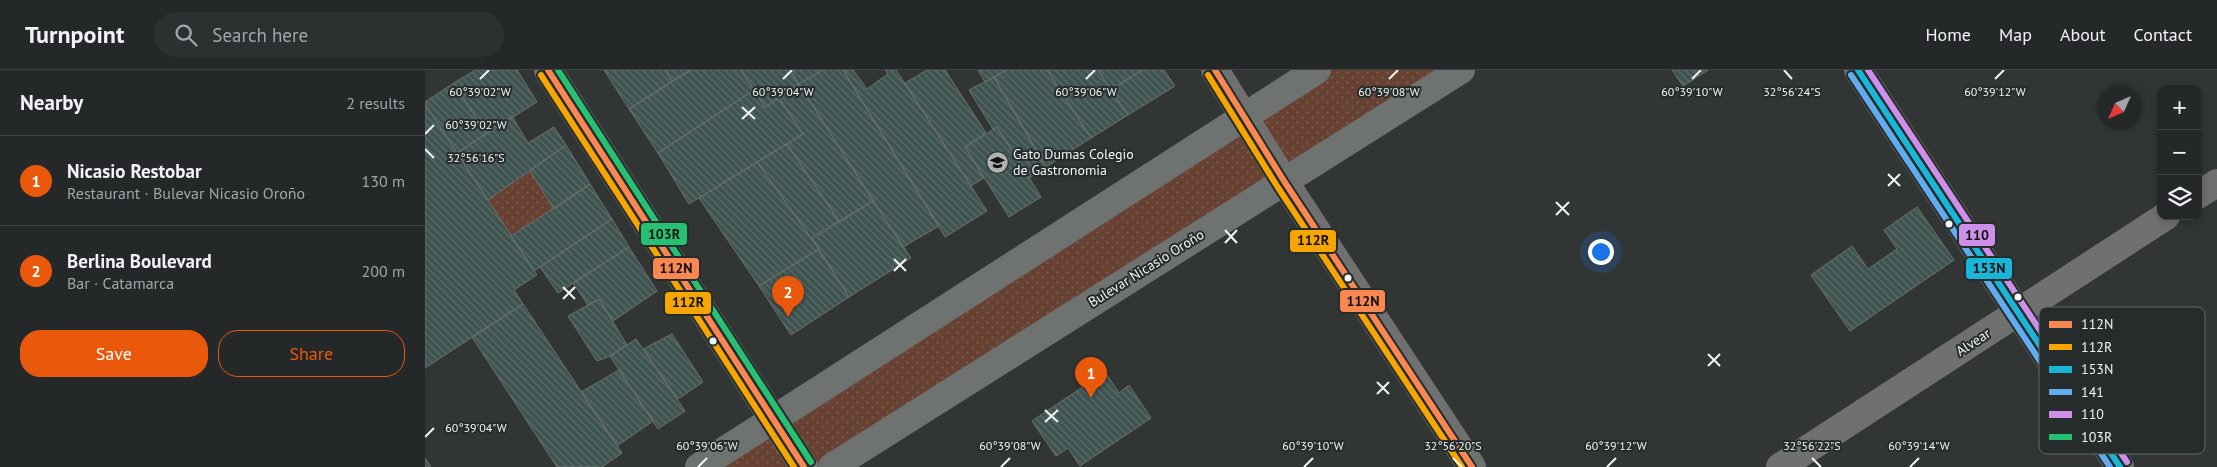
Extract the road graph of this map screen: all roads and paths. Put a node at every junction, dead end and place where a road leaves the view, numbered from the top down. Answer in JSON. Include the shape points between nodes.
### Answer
{"nodes":[{"id":1,"x":549,"y":70,"type":"edge"},
{"id":2,"x":1215,"y":70,"type":"edge"},
{"id":3,"x":1317,"y":70,"type":"edge"},
{"id":4,"x":1461,"y":70,"type":"edge"},
{"id":5,"x":1858,"y":70,"type":"edge"},
{"id":6,"x":1245,"y":116,"type":"junction"},
{"id":7,"x":1284,"y":181,"type":"junction"},
{"id":8,"x":2217,"y":183,"type":"edge"},
{"id":9,"x":2202,"y":192,"type":"edge"},
{"id":10,"x":2160,"y":220,"type":"edge"},
{"id":11,"x":2018,"y":312,"type":"junction"},
{"id":12,"x":2039,"y":344,"type":"edge"},
{"id":13,"x":772,"y":418,"type":"junction"},
{"id":14,"x":2111,"y":454,"type":"edge"},
{"id":15,"x":699,"y":467,"type":"edge"},
{"id":16,"x":804,"y":467,"type":"edge"},
{"id":17,"x":832,"y":467,"type":"edge"},
{"id":18,"x":1472,"y":467,"type":"edge"},
{"id":19,"x":1780,"y":467,"type":"edge"},
{"id":20,"x":2120,"y":467,"type":"edge"}],
"edges":[{"from":1,"to":13,"type":"main road"},
{"from":2,"to":6,"type":"street"},
{"from":3,"to":6,"type":"main road"},
{"from":4,"to":7,"type":"main road","name":"Bulevar Nicasio Oroño"},
{"from":5,"to":11,"type":"street"},
{"from":6,"to":7,"type":"street"},
{"from":6,"to":13,"type":"main road"},
{"from":7,"to":17,"type":"main road","name":"Bulevar Nicasio Oroño"},
{"from":7,"to":18,"type":"street"},
{"from":8,"to":9,"type":"street"},
{"from":10,"to":11,"type":"street","name":"Alvear"},
{"from":11,"to":12,"type":"street"},
{"from":11,"to":19,"type":"street","name":"Alvear"},
{"from":13,"to":15,"type":"main road"},
{"from":13,"to":16,"type":"main road"},
{"from":14,"to":20,"type":"street"}]}
